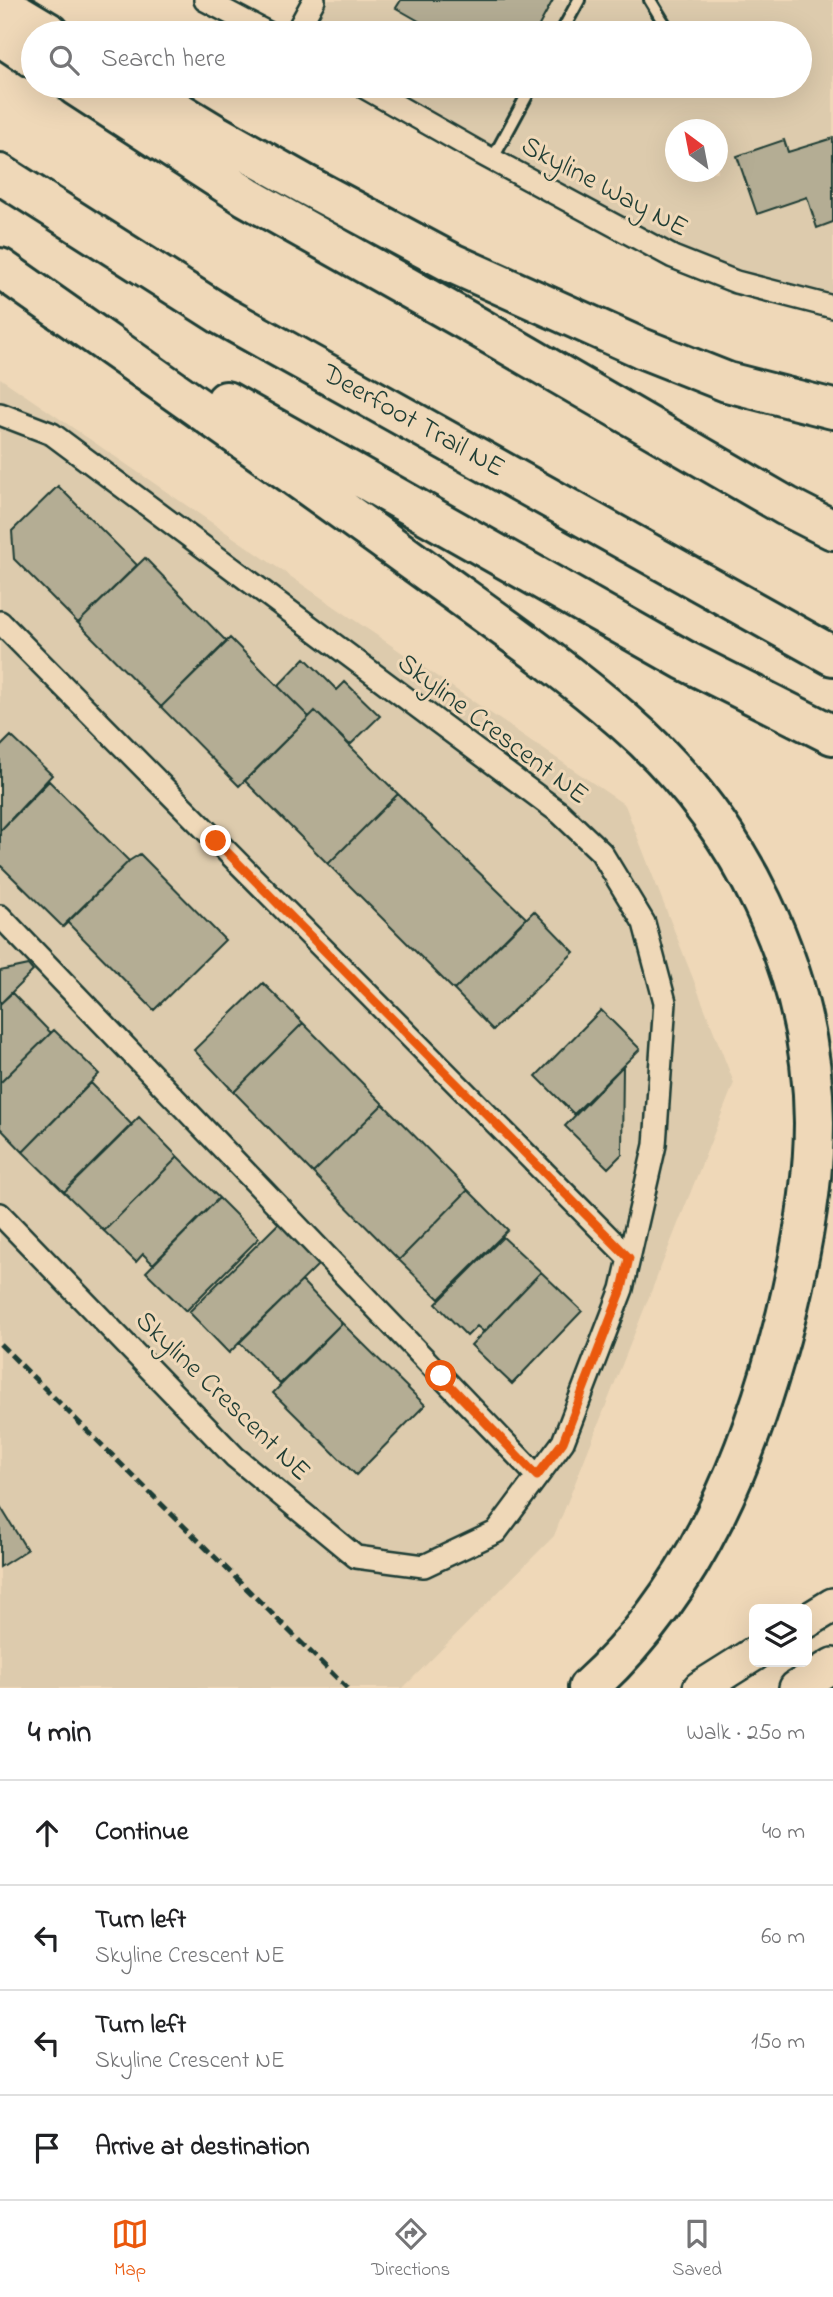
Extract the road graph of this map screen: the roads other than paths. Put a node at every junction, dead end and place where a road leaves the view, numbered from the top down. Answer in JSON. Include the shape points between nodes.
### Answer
{"nodes":[{"id":1,"x":205,"y":0,"type":"edge"},
{"id":2,"x":314,"y":0,"type":"edge"},
{"id":3,"x":579,"y":0,"type":"edge"},
{"id":4,"x":650,"y":0,"type":"edge"},
{"id":5,"x":0,"y":6,"type":"edge"},
{"id":6,"x":30,"y":21,"type":"edge"},
{"id":7,"x":245,"y":21,"type":"edge"},
{"id":8,"x":303,"y":21,"type":"edge"},
{"id":9,"x":568,"y":21,"type":"edge"},
{"id":10,"x":663,"y":21,"type":"edge"},
{"id":11,"x":0,"y":36,"type":"edge"},
{"id":12,"x":21,"y":50,"type":"edge"},
{"id":13,"x":94,"y":98,"type":"edge"},
{"id":14,"x":156,"y":98,"type":"edge"},
{"id":15,"x":383,"y":98,"type":"edge"},
{"id":16,"x":526,"y":98,"type":"edge"},
{"id":17,"x":492,"y":160,"type":"junction"},
{"id":18,"x":0,"y":174,"type":"edge"},
{"id":19,"x":0,"y":256,"type":"edge"},
{"id":20,"x":0,"y":268,"type":"edge"},
{"id":21,"x":833,"y":307,"type":"edge"},
{"id":22,"x":833,"y":409,"type":"edge"},
{"id":23,"x":0,"y":414,"type":"edge"},
{"id":24,"x":833,"y":530,"type":"edge"},
{"id":25,"x":0,"y":622,"type":"edge"},
{"id":26,"x":833,"y":656,"type":"edge"},
{"id":27,"x":833,"y":735,"type":"edge"},
{"id":28,"x":0,"y":916,"type":"edge"},
{"id":29,"x":0,"y":1214,"type":"edge"},
{"id":30,"x":629,"y":1258,"type":"junction"},
{"id":31,"x":537,"y":1476,"type":"junction"},
{"id":32,"x":833,"y":1605,"type":"edge"},
{"id":33,"x":812,"y":1618,"type":"edge"},
{"id":34,"x":749,"y":1657,"type":"edge"},
{"id":35,"x":833,"y":1665,"type":"edge"},
{"id":36,"x":588,"y":1688,"type":"edge"},
{"id":37,"x":700,"y":1688,"type":"edge"},
{"id":38,"x":796,"y":1688,"type":"edge"}],
"edges":[{"from":1,"to":7,"type":"street"},
{"from":2,"to":8,"type":"street"},
{"from":3,"to":9,"type":"lane"},
{"from":4,"to":10,"type":"lane"},
{"from":5,"to":6,"type":"highway"},
{"from":11,"to":12,"type":"highway"},
{"from":13,"to":24,"type":"highway","via":[[247,197]]},
{"from":14,"to":22,"type":"highway","via":[[452,263],[727,382]]},
{"from":15,"to":17,"type":"street","name":"Skyline Way NE"},
{"from":16,"to":17,"type":"lane"},
{"from":17,"to":21,"type":"street","name":"Skyline Way NE","via":[[708,273]]},
{"from":18,"to":26,"type":"highway","name":"Deerfoot Trail NE","via":[[223,316]]},
{"from":19,"to":27,"type":"highway","via":[[171,369],[684,660]]},
{"from":20,"to":36,"type":"highway","via":[[361,523],[626,723],[714,818],[767,912],[803,1014],[814,1123],[795,1277],[760,1410],[708,1533],[660,1606]]},
{"from":23,"to":30,"type":"street","name":"Skyline Crescent NE","via":[[52,434],[560,813],[601,852],[644,923],[665,1002],[655,1145]]},
{"from":25,"to":30,"type":"street"},
{"from":28,"to":31,"type":"street"},
{"from":29,"to":31,"type":"street","name":"Skyline Crescent NE","via":[[235,1457],[356,1557],[424,1566],[496,1532]]},
{"from":30,"to":31,"type":"street","name":"Skyline Crescent NE","via":[[622,1289],[563,1442]]},
{"from":32,"to":33,"type":"main road"},
{"from":34,"to":37,"type":"main road"},
{"from":35,"to":38,"type":"main road"}]}
